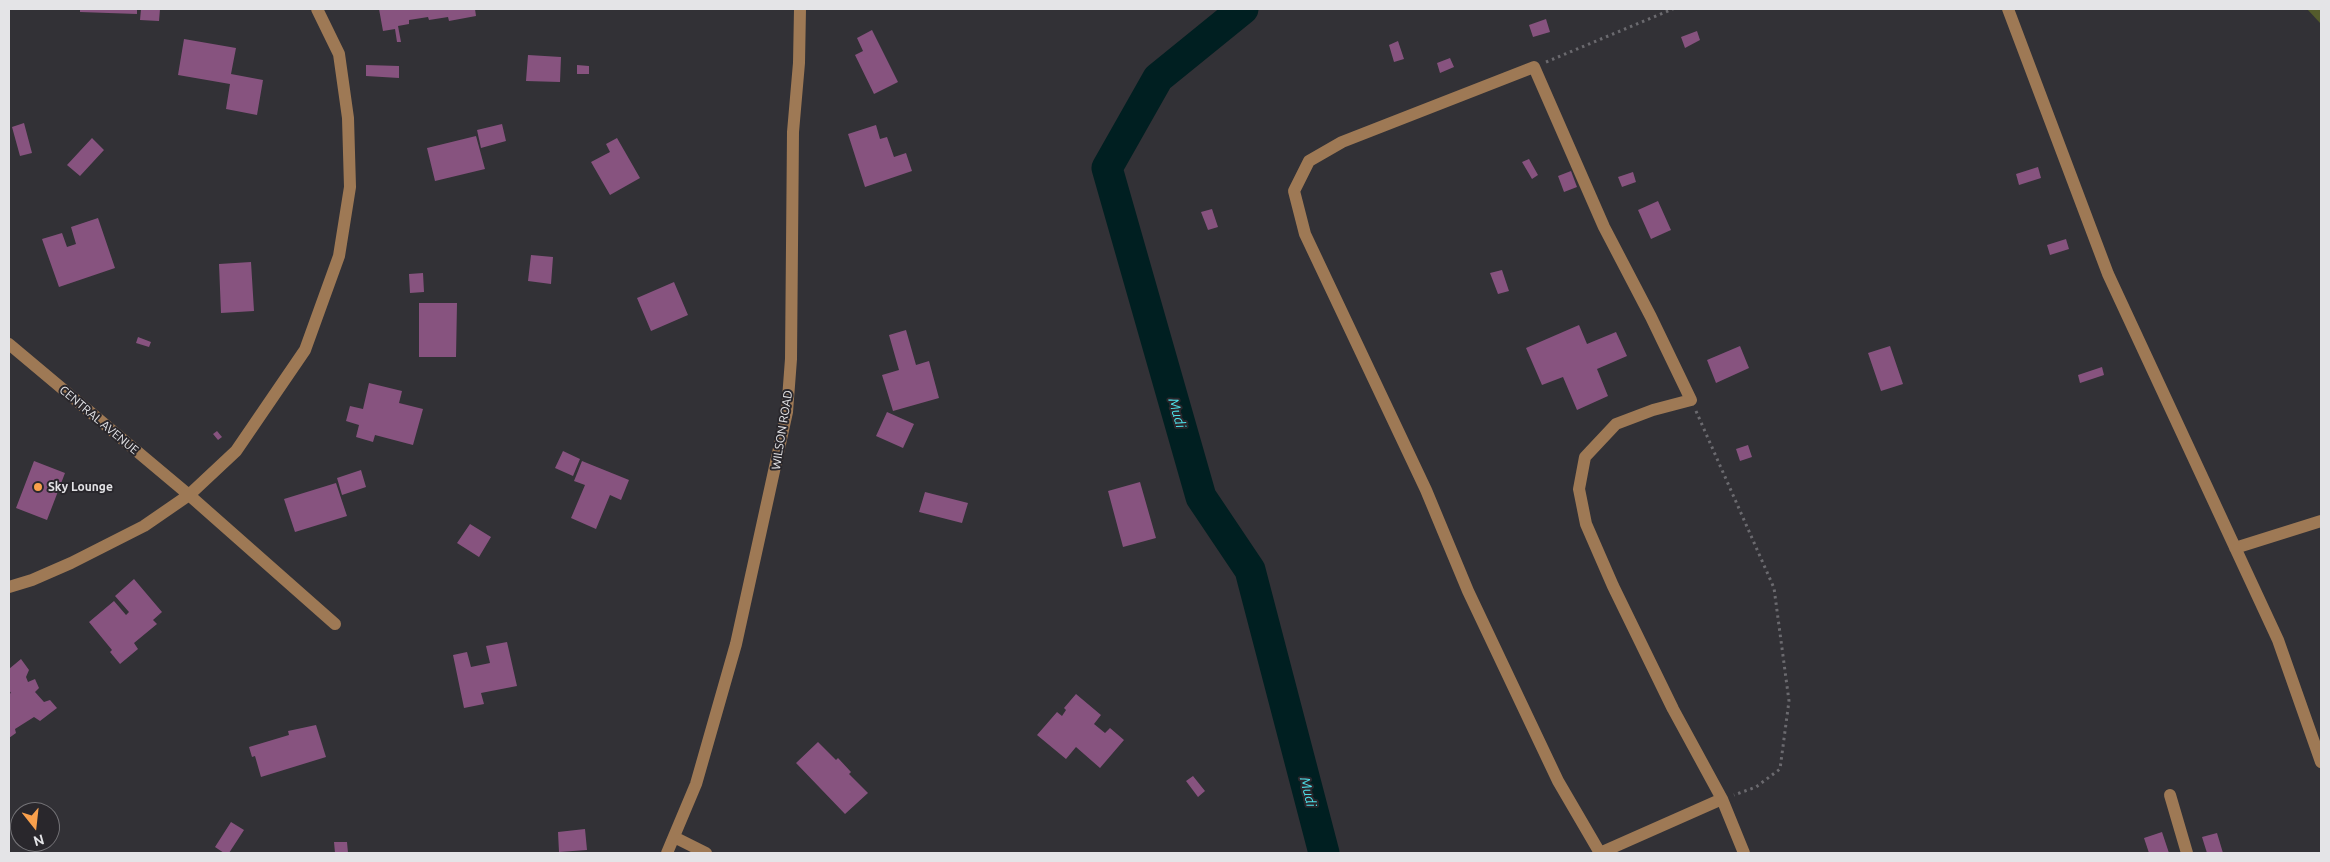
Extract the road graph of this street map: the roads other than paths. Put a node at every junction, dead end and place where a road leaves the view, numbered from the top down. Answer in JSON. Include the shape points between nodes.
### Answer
{"nodes":[{"id":1,"x":317,"y":9,"type":"edge"},
{"id":2,"x":800,"y":9,"type":"edge"},
{"id":3,"x":2008,"y":9,"type":"edge"},
{"id":4,"x":9,"y":344,"type":"edge"},
{"id":5,"x":189,"y":495,"type":"junction"},
{"id":6,"x":2321,"y":521,"type":"edge"},
{"id":7,"x":2235,"y":548,"type":"junction"},
{"id":8,"x":9,"y":587,"type":"edge"},
{"id":9,"x":335,"y":624,"type":"dead end"},
{"id":10,"x":2321,"y":762,"type":"edge"},
{"id":11,"x":2170,"y":795,"type":"dead end"},
{"id":12,"x":1722,"y":799,"type":"junction"},
{"id":13,"x":674,"y":837,"type":"junction"},
{"id":14,"x":667,"y":853,"type":"edge"},
{"id":15,"x":706,"y":853,"type":"edge"},
{"id":16,"x":1600,"y":853,"type":"edge"},
{"id":17,"x":1744,"y":853,"type":"edge"},
{"id":18,"x":2187,"y":853,"type":"edge"}],
"edges":[{"from":1,"to":5,"type":"street","via":[[339,54],[348,118],[350,187],[339,256],[305,350],[236,451]]},
{"from":2,"to":13,"type":"street","name":"WILSON ROAD","via":[[800,63],[793,132],[791,359],[787,412],[736,644],[696,784]]},
{"from":3,"to":7,"type":"street","via":[[2108,274]]},
{"from":4,"to":5,"type":"street","name":"CENTRAL AVENUE"},
{"from":5,"to":8,"type":"street","via":[[144,526],[71,563]]},
{"from":5,"to":9,"type":"street","name":"CENTRAL AVENUE"},
{"from":6,"to":7,"type":"street"},
{"from":7,"to":10,"type":"street","via":[[2278,640]]},
{"from":11,"to":18,"type":"street"},
{"from":12,"to":16,"type":"street"},
{"from":12,"to":16,"type":"street","via":[[1673,710],[1614,586],[1586,524],[1579,489],[1585,457],[1616,424],[1691,400],[1604,227],[1534,68],[1342,142],[1309,161],[1294,191],[1304,234],[1426,490],[1468,591],[1558,781]]},
{"from":12,"to":17,"type":"street"},
{"from":13,"to":14,"type":"street","name":"WILSON ROAD"},
{"from":13,"to":15,"type":"street"}]}
